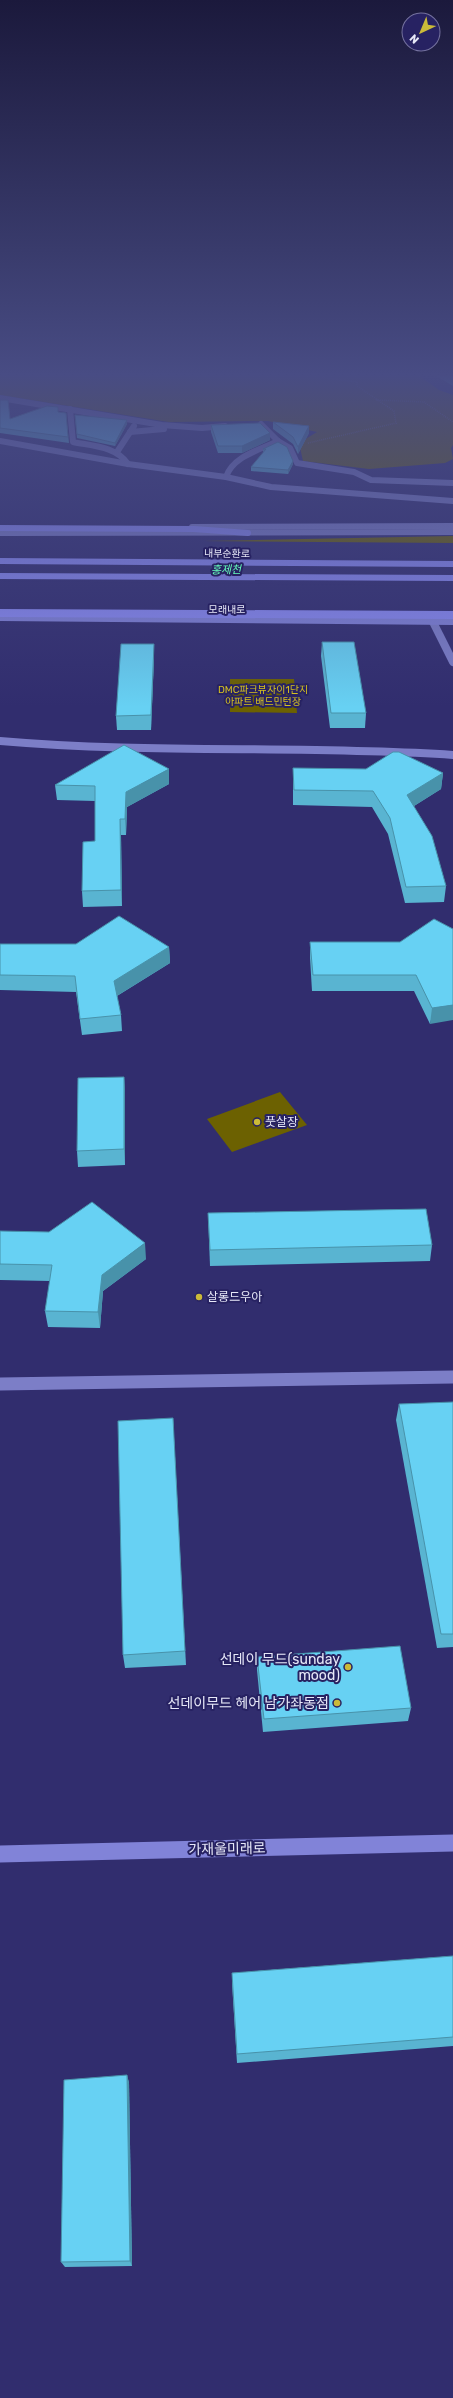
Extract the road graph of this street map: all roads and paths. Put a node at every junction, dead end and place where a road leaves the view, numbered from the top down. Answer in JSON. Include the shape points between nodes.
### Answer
{"nodes":[{"id":1,"x":257,"y":484,"type":"edge"},
{"id":2,"x":453,"y":501,"type":"edge"},
{"id":3,"x":453,"y":526,"type":"edge"},
{"id":4,"x":0,"y":527,"type":"edge"},
{"id":5,"x":453,"y":532,"type":"edge"},
{"id":6,"x":0,"y":533,"type":"edge"},
{"id":7,"x":248,"y":533,"type":"junction"},
{"id":8,"x":0,"y":561,"type":"edge"},
{"id":9,"x":453,"y":564,"type":"edge"},
{"id":10,"x":0,"y":576,"type":"edge"},
{"id":11,"x":453,"y":578,"type":"edge"},
{"id":12,"x":0,"y":613,"type":"edge"},
{"id":13,"x":453,"y":615,"type":"edge"},
{"id":14,"x":0,"y":617,"type":"edge"},
{"id":15,"x":432,"y":620,"type":"junction"},
{"id":16,"x":453,"y":621,"type":"edge"},
{"id":17,"x":453,"y":662,"type":"edge"},
{"id":18,"x":0,"y":741,"type":"edge"},
{"id":19,"x":453,"y":755,"type":"edge"},
{"id":20,"x":453,"y":1377,"type":"edge"},
{"id":21,"x":0,"y":1384,"type":"edge"},
{"id":22,"x":453,"y":1843,"type":"edge"},
{"id":23,"x":0,"y":1854,"type":"edge"}],
"edges":[{"from":1,"to":2,"type":"street","via":[[312,492]]},
{"from":3,"to":4,"type":"street"},
{"from":4,"to":7,"type":"highway"},
{"from":5,"to":7,"type":"street"},
{"from":6,"to":7,"type":"street"},
{"from":8,"to":9,"type":"highway","name":"내부순환로"},
{"from":10,"to":11,"type":"highway","name":"내부순환로"},
{"from":12,"to":13,"type":"highway"},
{"from":14,"to":15,"type":"main road","name":"모래내로"},
{"from":15,"to":16,"type":"main road","name":"모래내로"},
{"from":15,"to":17,"type":"street"},
{"from":18,"to":19,"type":"street","via":[[59,748],[388,749]]},
{"from":20,"to":21,"type":"street"},
{"from":22,"to":23,"type":"main road","name":"가재울미래로"}]}
